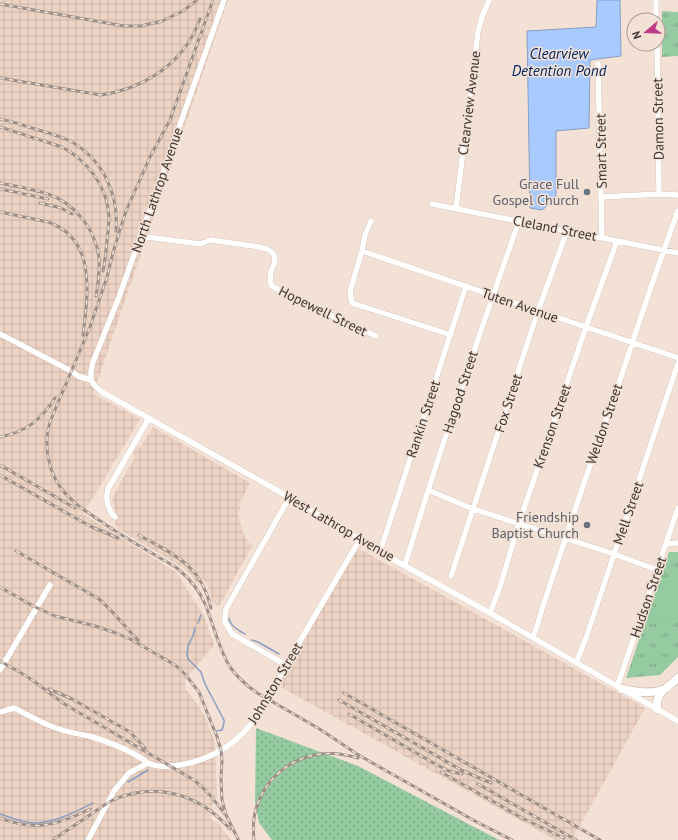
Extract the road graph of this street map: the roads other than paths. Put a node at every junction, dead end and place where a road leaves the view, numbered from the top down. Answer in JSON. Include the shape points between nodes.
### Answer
{"nodes":[{"id":1,"x":224,"y":0,"type":"edge"},
{"id":2,"x":489,"y":0,"type":"edge"},
{"id":3,"x":656,"y":0,"type":"edge"},
{"id":4,"x":656,"y":12,"type":"edge"},
{"id":5,"x":657,"y":52,"type":"edge"},
{"id":6,"x":598,"y":64,"type":"dead end"},
{"id":7,"x":659,"y":194,"type":"junction"},
{"id":8,"x":678,"y":195,"type":"edge"},
{"id":9,"x":602,"y":197,"type":"junction"},
{"id":10,"x":432,"y":204,"type":"dead end"},
{"id":11,"x":456,"y":208,"type":"junction"},
{"id":12,"x":678,"y":211,"type":"edge"},
{"id":13,"x":371,"y":220,"type":"dead end"},
{"id":14,"x":519,"y":221,"type":"junction"},
{"id":15,"x":567,"y":231,"type":"junction"},
{"id":16,"x":140,"y":236,"type":"junction"},
{"id":17,"x":602,"y":238,"type":"junction"},
{"id":18,"x":617,"y":241,"type":"junction"},
{"id":19,"x":663,"y":250,"type":"junction"},
{"id":20,"x":362,"y":251,"type":"junction"},
{"id":21,"x":678,"y":253,"type":"edge"},
{"id":22,"x":466,"y":286,"type":"junction"},
{"id":23,"x":493,"y":295,"type":"junction"},
{"id":24,"x":538,"y":311,"type":"junction"},
{"id":25,"x":586,"y":327,"type":"junction"},
{"id":26,"x":0,"y":334,"type":"edge"},
{"id":27,"x":451,"y":335,"type":"junction"},
{"id":28,"x":376,"y":336,"type":"dead end"},
{"id":29,"x":632,"y":342,"type":"junction"},
{"id":30,"x":678,"y":358,"type":"edge"},
{"id":31,"x":678,"y":363,"type":"edge"},
{"id":32,"x":91,"y":380,"type":"junction"},
{"id":33,"x":149,"y":418,"type":"junction"},
{"id":34,"x":428,"y":490,"type":"junction"},
{"id":35,"x":289,"y":498,"type":"junction"},
{"id":36,"x":678,"y":508,"type":"edge"},
{"id":37,"x":472,"y":509,"type":"junction"},
{"id":38,"x":115,"y":517,"type":"dead end"},
{"id":39,"x":519,"y":523,"type":"junction"},
{"id":40,"x":565,"y":538,"type":"junction"},
{"id":41,"x":360,"y":539,"type":"junction"},
{"id":42,"x":666,"y":544,"type":"junction"},
{"id":43,"x":678,"y":544,"type":"edge"},
{"id":44,"x":380,"y":552,"type":"junction"},
{"id":45,"x":614,"y":554,"type":"junction"},
{"id":46,"x":405,"y":565,"type":"junction"},
{"id":47,"x":657,"y":570,"type":"junction"},
{"id":48,"x":451,"y":576,"type":"dead end"},
{"id":49,"x":50,"y":585,"type":"dead end"},
{"id":50,"x":490,"y":613,"type":"junction"},
{"id":51,"x":533,"y":638,"type":"junction"},
{"id":52,"x":576,"y":663,"type":"junction"},
{"id":53,"x":286,"y":666,"type":"junction"},
{"id":54,"x":0,"y":670,"type":"edge"},
{"id":55,"x":678,"y":678,"type":"edge"},
{"id":56,"x":619,"y":688,"type":"junction"},
{"id":57,"x":666,"y":688,"type":"junction"},
{"id":58,"x":656,"y":709,"type":"junction"},
{"id":59,"x":0,"y":712,"type":"edge"},
{"id":60,"x":678,"y":721,"type":"edge"},
{"id":61,"x":148,"y":762,"type":"junction"},
{"id":62,"x":88,"y":840,"type":"edge"}],
"edges":[{"from":1,"to":16,"type":"street","name":"North Lathrop Avenue"},
{"from":2,"to":11,"type":"street","name":"Clearview Avenue","via":[[478,32]]},
{"from":3,"to":4,"type":"street"},
{"from":5,"to":7,"type":"street","name":"Damon Street"},
{"from":6,"to":9,"type":"street","name":"Smart Street"},
{"from":7,"to":8,"type":"street"},
{"from":7,"to":9,"type":"street"},
{"from":9,"to":17,"type":"street","name":"Smart Street"},
{"from":10,"to":11,"type":"street","name":"Cleland Street"},
{"from":11,"to":14,"type":"street","name":"Cleland Street"},
{"from":12,"to":19,"type":"street","name":"Weldon Street"},
{"from":13,"to":20,"type":"street"},
{"from":14,"to":15,"type":"street","name":"Cleland Street"},
{"from":14,"to":23,"type":"street","name":"Hagood Street"},
{"from":15,"to":17,"type":"street","name":"Cleland Street"},
{"from":15,"to":24,"type":"street","name":"Fox Street"},
{"from":16,"to":28,"type":"street","name":"Hopewell Street","via":[[200,244],[211,240],[267,249],[272,252],[275,259],[270,282],[272,286],[342,322]]},
{"from":16,"to":32,"type":"street","name":"North Lathrop Avenue","via":[[94,362]]},
{"from":17,"to":18,"type":"street","name":"Cleland Street"},
{"from":18,"to":19,"type":"street","name":"Cleland Street"},
{"from":18,"to":25,"type":"street","name":"Krenson Street"},
{"from":19,"to":21,"type":"street","name":"Cleland Street"},
{"from":19,"to":29,"type":"street","name":"Weldon Street"},
{"from":20,"to":22,"type":"street","name":"Tuten Avenue"},
{"from":20,"to":27,"type":"street","name":"Hopewell Street","via":[[350,291],[352,302]]},
{"from":22,"to":23,"type":"street","name":"Tuten Avenue"},
{"from":22,"to":27,"type":"street","name":"Rankin Street"},
{"from":23,"to":24,"type":"street","name":"Tuten Avenue"},
{"from":23,"to":34,"type":"street","name":"Hagood Street"},
{"from":24,"to":25,"type":"street","name":"Tuten Avenue"},
{"from":24,"to":37,"type":"street","name":"Fox Street"},
{"from":25,"to":29,"type":"street","name":"Tuten Avenue"},
{"from":25,"to":39,"type":"street","name":"Krenson Street"},
{"from":26,"to":32,"type":"street","name":"West Lathrop Avenue","via":[[78,376]]},
{"from":27,"to":44,"type":"street","name":"Rankin Street"},
{"from":29,"to":30,"type":"street","name":"Tuten Avenue"},
{"from":29,"to":40,"type":"street","name":"Weldon Street"},
{"from":31,"to":45,"type":"street","name":"Mell Street"},
{"from":32,"to":33,"type":"street","name":"West Lathrop Avenue","via":[[102,392]]},
{"from":33,"to":35,"type":"street","name":"West Lathrop Avenue"},
{"from":33,"to":38,"type":"street","via":[[108,489],[106,498],[110,512]]},
{"from":34,"to":37,"type":"street"},
{"from":34,"to":46,"type":"street","name":"Hagood Street"},
{"from":35,"to":41,"type":"street","name":"West Lathrop Avenue"},
{"from":35,"to":53,"type":"street","via":[[226,609],[224,617],[232,634]]},
{"from":36,"to":42,"type":"street","name":"Hudson Street"},
{"from":37,"to":39,"type":"street"},
{"from":37,"to":48,"type":"street","name":"Fox Street"},
{"from":39,"to":40,"type":"street"},
{"from":39,"to":50,"type":"street","name":"Krenson Street"},
{"from":40,"to":45,"type":"street"},
{"from":40,"to":51,"type":"street","name":"Weldon Street"},
{"from":41,"to":44,"type":"street","name":"West Lathrop Avenue"},
{"from":41,"to":53,"type":"street","name":"Johnston Street"},
{"from":42,"to":43,"type":"street"},
{"from":42,"to":47,"type":"street","name":"Hudson Street"},
{"from":44,"to":46,"type":"street","name":"West Lathrop Avenue"},
{"from":45,"to":47,"type":"street"},
{"from":45,"to":52,"type":"street","name":"Mell Street"},
{"from":46,"to":50,"type":"street","name":"West Lathrop Avenue"},
{"from":47,"to":56,"type":"street","name":"Hudson Street"},
{"from":49,"to":54,"type":"street"},
{"from":50,"to":51,"type":"street","name":"West Lathrop Avenue"},
{"from":51,"to":52,"type":"street","name":"West Lathrop Avenue"},
{"from":52,"to":56,"type":"street","name":"West Lathrop Avenue"},
{"from":53,"to":61,"type":"street","name":"Johnston Street","via":[[262,709],[244,733],[225,747],[201,760],[181,765],[158,766]]},
{"from":55,"to":57,"type":"highway"},
{"from":56,"to":57,"type":"highway","via":[[647,693]]},
{"from":56,"to":58,"type":"street","name":"West Lathrop Avenue"},
{"from":57,"to":58,"type":"highway","via":[[657,698]]},
{"from":58,"to":60,"type":"street","name":"West Lathrop Avenue"},
{"from":59,"to":61,"type":"street","name":"Johnston Street","via":[[14,708],[42,723],[122,748]]},
{"from":61,"to":62,"type":"street","via":[[129,773],[114,791]]}]}
